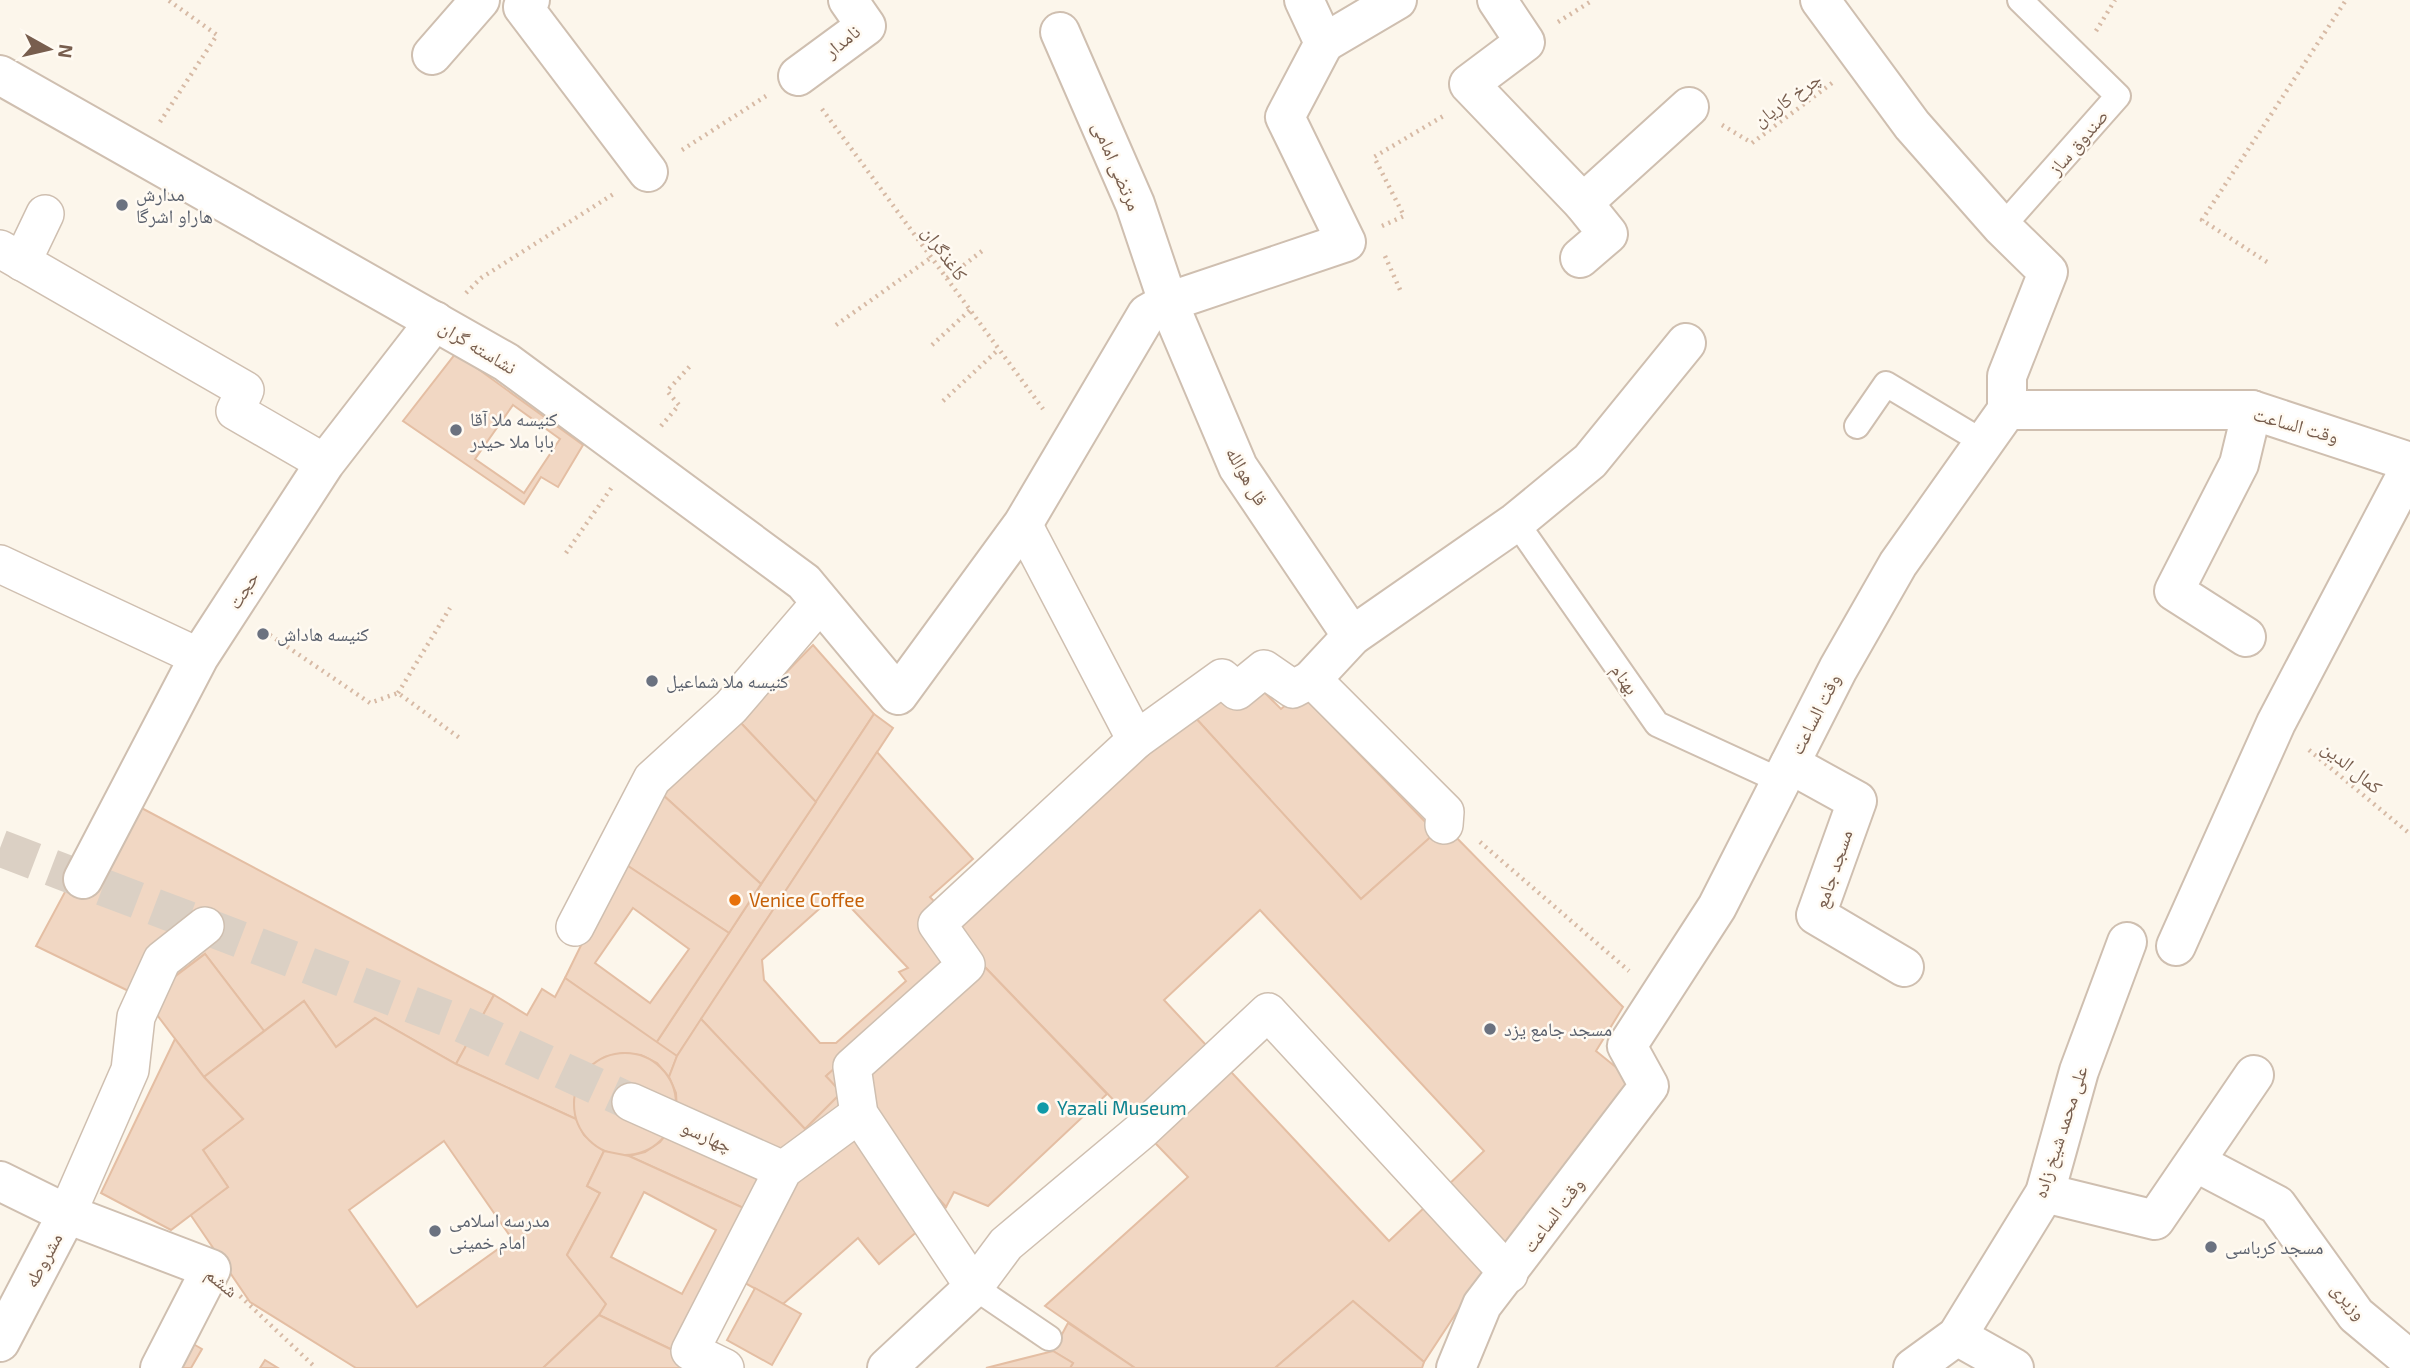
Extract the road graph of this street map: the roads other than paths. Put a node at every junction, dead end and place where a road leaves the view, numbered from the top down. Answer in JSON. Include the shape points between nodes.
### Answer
{"nodes":[{"id":1,"x":530,"y":0,"type":"edge"},
{"id":2,"x":848,"y":0,"type":"edge"},
{"id":3,"x":1304,"y":0,"type":"edge"},
{"id":4,"x":1397,"y":0,"type":"edge"},
{"id":5,"x":1497,"y":0,"type":"edge"},
{"id":6,"x":1820,"y":0,"type":"edge"},
{"id":7,"x":2020,"y":0,"type":"edge"},
{"id":8,"x":469,"y":3,"type":"edge"},
{"id":9,"x":1060,"y":32,"type":"dead end"},
{"id":10,"x":1324,"y":43,"type":"junction"},
{"id":11,"x":432,"y":55,"type":"dead end"},
{"id":12,"x":0,"y":75,"type":"edge"},
{"id":13,"x":798,"y":76,"type":"road end"},
{"id":14,"x":1689,"y":107,"type":"road end"},
{"id":15,"x":648,"y":172,"type":"dead end"},
{"id":16,"x":1583,"y":203,"type":"junction"},
{"id":17,"x":46,"y":214,"type":"dead end"},
{"id":18,"x":2002,"y":227,"type":"junction"},
{"id":19,"x":11,"y":256,"type":"edge"},
{"id":20,"x":1580,"y":258,"type":"dead end"},
{"id":21,"x":1168,"y":302,"type":"junction"},
{"id":22,"x":435,"y":321,"type":"junction"},
{"id":23,"x":1686,"y":343,"type":"dead end"},
{"id":24,"x":2007,"y":410,"type":"junction"},
{"id":25,"x":2252,"y":410,"type":"junction"},
{"id":26,"x":1857,"y":426,"type":"dead end"},
{"id":27,"x":1983,"y":442,"type":"junction"},
{"id":28,"x":2410,"y":462,"type":"edge"},
{"id":29,"x":325,"y":463,"type":"junction"},
{"id":30,"x":2410,"y":468,"type":"edge"},
{"id":31,"x":1516,"y":522,"type":"junction"},
{"id":32,"x":1023,"y":524,"type":"junction"},
{"id":33,"x":0,"y":565,"type":"edge"},
{"id":34,"x":820,"y":603,"type":"junction"},
{"id":35,"x":1352,"y":636,"type":"junction"},
{"id":36,"x":2246,"y":637,"type":"dead end"},
{"id":37,"x":200,"y":657,"type":"junction"},
{"id":38,"x":1312,"y":679,"type":"junction"},
{"id":39,"x":1136,"y":740,"type":"junction"},
{"id":40,"x":1785,"y":772,"type":"junction"},
{"id":41,"x":1444,"y":819,"type":"road end"},
{"id":42,"x":83,"y":879,"type":"dead end"},
{"id":43,"x":205,"y":926,"type":"dead end"},
{"id":44,"x":575,"y":927,"type":"dead end"},
{"id":45,"x":2127,"y":942,"type":"dead end"},
{"id":46,"x":2176,"y":946,"type":"dead end"},
{"id":47,"x":1904,"y":967,"type":"dead end"},
{"id":48,"x":2255,"y":1075,"type":"dead end"},
{"id":49,"x":631,"y":1101,"type":"tunnel mouth"},
{"id":50,"x":859,"y":1114,"type":"junction"},
{"id":51,"x":2197,"y":1163,"type":"junction"},
{"id":52,"x":783,"y":1170,"type":"junction"},
{"id":53,"x":0,"y":1181,"type":"edge"},
{"id":54,"x":2045,"y":1193,"type":"junction"},
{"id":55,"x":67,"y":1214,"type":"junction"},
{"id":56,"x":1508,"y":1274,"type":"junction"},
{"id":57,"x":974,"y":1287,"type":"junction"},
{"id":58,"x":1957,"y":1336,"type":"junction"},
{"id":59,"x":1049,"y":1338,"type":"dead end"},
{"id":60,"x":0,"y":1342,"type":"edge"},
{"id":61,"x":2410,"y":1360,"type":"edge"},
{"id":62,"x":160,"y":1368,"type":"edge"},
{"id":63,"x":725,"y":1368,"type":"edge"},
{"id":64,"x":887,"y":1368,"type":"edge"},
{"id":65,"x":1456,"y":1368,"type":"edge"},
{"id":66,"x":1913,"y":1368,"type":"edge"},
{"id":67,"x":2014,"y":1368,"type":"edge"}],
"edges":[{"from":1,"to":15,"type":"street","via":[[523,7]]},
{"from":2,"to":13,"type":"street","name":"نامدار","via":[[866,26]]},
{"from":3,"to":10,"type":"street"},
{"from":4,"to":10,"type":"street"},
{"from":5,"to":16,"type":"street","via":[[1525,42],[1469,84]]},
{"from":6,"to":18,"type":"street","via":[[1912,125]]},
{"from":7,"to":18,"type":"lane","name":"صندوق ساز","via":[[2118,96]]},
{"from":8,"to":11,"type":"street"},
{"from":9,"to":21,"type":"street","name":"مرتضی امامی","via":[[1135,204]]},
{"from":10,"to":21,"type":"street","via":[[1285,117],[1359,236]]},
{"from":12,"to":22,"type":"street","name":"نشاسته گران"},
{"from":14,"to":16,"type":"street"},
{"from":16,"to":20,"type":"street","via":[[1608,234]]},
{"from":17,"to":19,"type":"street"},
{"from":18,"to":24,"type":"street","via":[[2048,272],[2007,376]]},
{"from":19,"to":29,"type":"street","via":[[245,390],[235,411]]},
{"from":21,"to":32,"type":"street","via":[[1147,314]]},
{"from":21,"to":35,"type":"street","name":"قل هوالله","via":[[1238,467]]},
{"from":22,"to":29,"type":"street","name":"حجت"},
{"from":22,"to":34,"type":"street","name":"نشاسته گران","via":[[506,362],[804,582]]},
{"from":23,"to":31,"type":"street","via":[[1590,461]]},
{"from":24,"to":25,"type":"street","name":"وقت الساعت"},
{"from":24,"to":27,"type":"street","name":"وقت الساعت"},
{"from":25,"to":28,"type":"street","name":"وقت الساعت"},
{"from":25,"to":36,"type":"street","via":[[2239,464],[2174,591]]},
{"from":26,"to":27,"type":"lane","via":[[1886,384]]},
{"from":27,"to":40,"type":"street","name":"وقت الساعت","via":[[1898,564]]},
{"from":29,"to":37,"type":"street","name":"حجت"},
{"from":30,"to":46,"type":"street","via":[[2292,665],[2276,723]]},
{"from":31,"to":35,"type":"street"},
{"from":31,"to":40,"type":"lane","name":"بهنام","via":[[1657,724]]},
{"from":32,"to":34,"type":"street","name":"نشاسته گران","via":[[898,695]]},
{"from":32,"to":39,"type":"street"},
{"from":33,"to":37,"type":"street"},
{"from":34,"to":44,"type":"street","via":[[731,707],[652,779]]},
{"from":35,"to":38,"type":"street"},
{"from":37,"to":42,"type":"street","name":"حجت"},
{"from":38,"to":39,"type":"street","via":[[1293,689],[1264,669],[1237,691],[1222,678]]},
{"from":38,"to":41,"type":"street"},
{"from":39,"to":50,"type":"street","via":[[937,923],[966,965],[852,1067]]},
{"from":40,"to":47,"type":"street","name":"مسجد جامع","via":[[1857,801],[1816,915]]},
{"from":40,"to":56,"type":"street","name":"وقت الساعت","via":[[1717,907],[1628,1046],[1649,1086]]},
{"from":43,"to":55,"type":"street","via":[[162,960],[136,1017],[130,1070]]},
{"from":45,"to":54,"type":"street","name":"علی محمد شیخ زاده","via":[[2079,1071]]},
{"from":48,"to":51,"type":"street"},
{"from":49,"to":52,"type":"street","name":"چهارسو"},
{"from":50,"to":52,"type":"street"},
{"from":50,"to":57,"type":"street"},
{"from":51,"to":54,"type":"street","via":[[2155,1220]]},
{"from":51,"to":61,"type":"street","name":"وزیری","via":[[2277,1205],[2356,1315]]},
{"from":52,"to":63,"type":"street","via":[[690,1351]]},
{"from":53,"to":55,"type":"street","name":"ششم"},
{"from":54,"to":58,"type":"street","name":"علی محمد شیخ زاده"},
{"from":55,"to":60,"type":"street","name":"مشروطه"},
{"from":55,"to":62,"type":"street","name":"ششم","via":[[211,1269]]},
{"from":56,"to":57,"type":"street","via":[[1269,1012],[1142,1130],[1006,1244]]},
{"from":56,"to":65,"type":"street","name":"وقت الساعت","via":[[1482,1305]]},
{"from":57,"to":59,"type":"lane"},
{"from":57,"to":64,"type":"street"},
{"from":58,"to":66,"type":"street","name":"علی محمد شیخ زاده"},
{"from":58,"to":67,"type":"street"}]}
